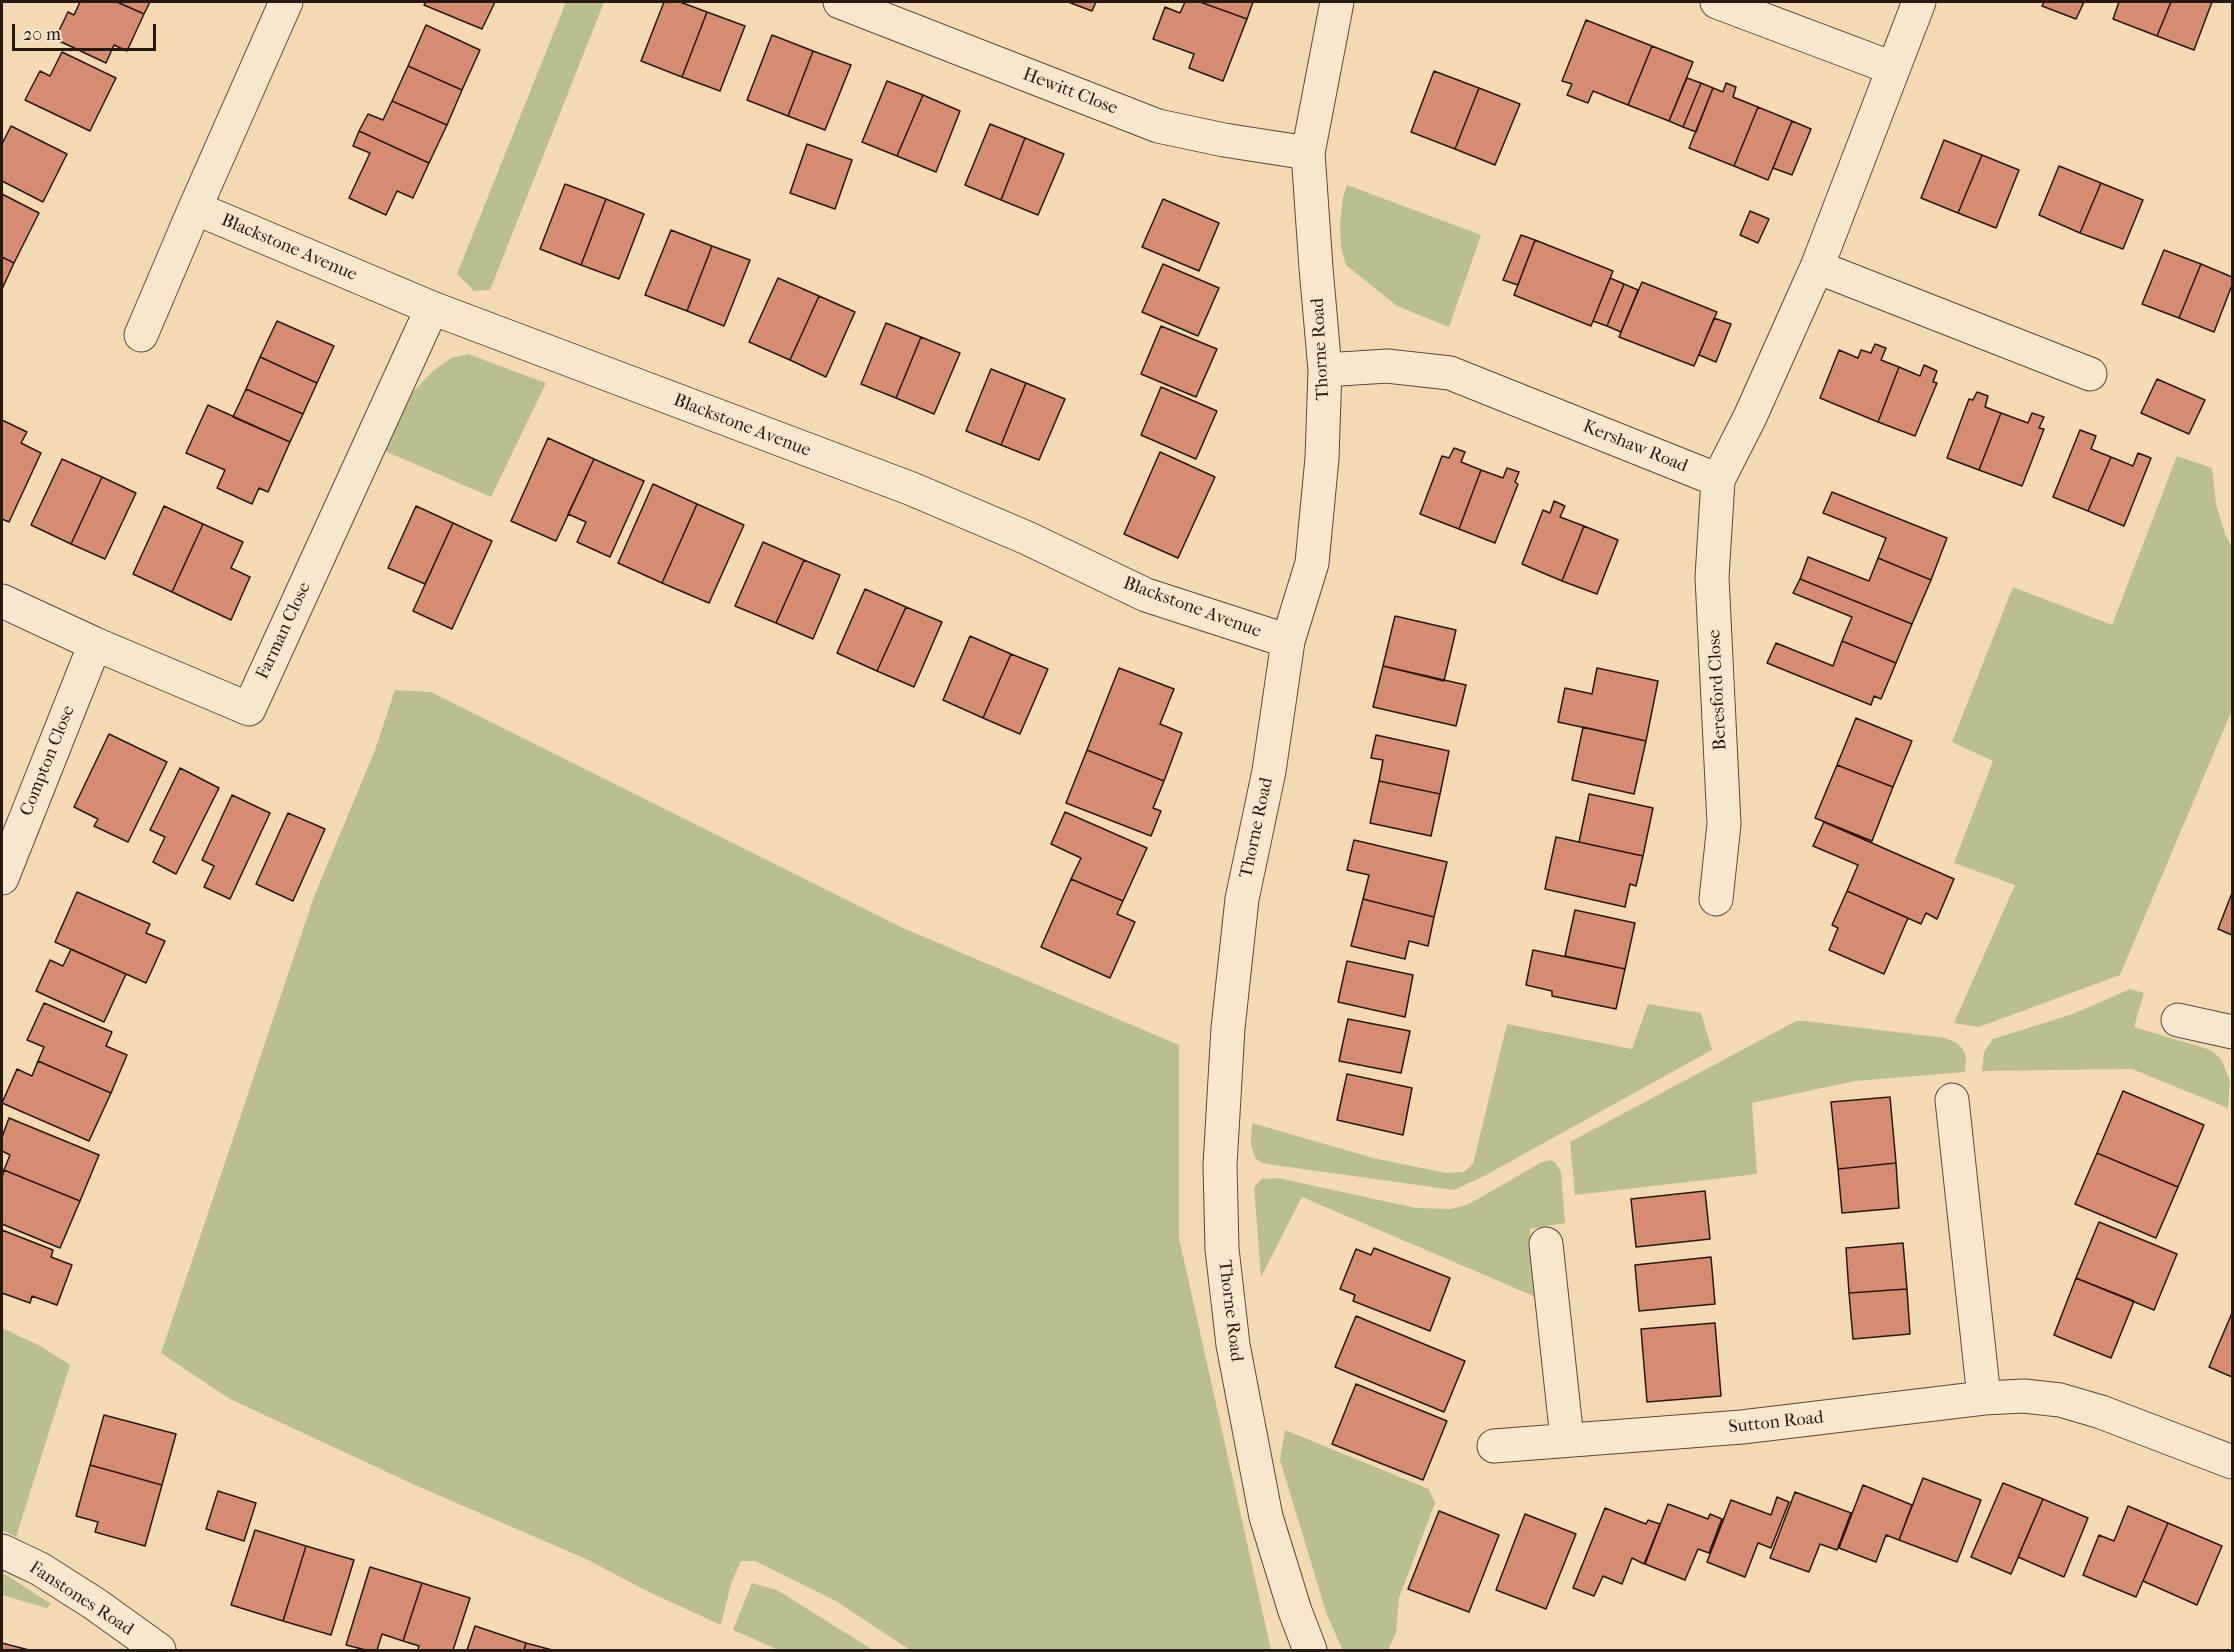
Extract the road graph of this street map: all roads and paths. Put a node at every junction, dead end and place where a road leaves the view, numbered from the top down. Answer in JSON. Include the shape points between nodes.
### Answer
{"nodes":[{"id":1,"x":286,"y":2,"type":"edge"},
{"id":2,"x":840,"y":2,"type":"edge"},
{"id":3,"x":1337,"y":2,"type":"edge"},
{"id":4,"x":1717,"y":2,"type":"edge"},
{"id":5,"x":1919,"y":2,"type":"edge"},
{"id":6,"x":1892,"y":68,"type":"junction"},
{"id":7,"x":1308,"y":153,"type":"junction"},
{"id":8,"x":195,"y":208,"type":"junction"},
{"id":9,"x":1816,"y":267,"type":"junction"},
{"id":10,"x":432,"y":308,"type":"junction"},
{"id":11,"x":141,"y":335,"type":"dead end"},
{"id":12,"x":1325,"y":370,"type":"junction"},
{"id":13,"x":2090,"y":375,"type":"dead end"},
{"id":14,"x":1718,"y":480,"type":"junction"},
{"id":15,"x":2,"y":601,"type":"edge"},
{"id":16,"x":1288,"y":641,"type":"junction"},
{"id":17,"x":95,"y":644,"type":"junction"},
{"id":18,"x":2,"y":878,"type":"edge"},
{"id":19,"x":1716,"y":899,"type":"dead end"},
{"id":20,"x":2178,"y":1020,"type":"dead end"},
{"id":21,"x":2232,"y":1032,"type":"edge"},
{"id":22,"x":1952,"y":1100,"type":"dead end"},
{"id":23,"x":1546,"y":1244,"type":"dead end"},
{"id":24,"x":1984,"y":1398,"type":"junction"},
{"id":25,"x":1567,"y":1439,"type":"junction"},
{"id":26,"x":1494,"y":1446,"type":"dead end"},
{"id":27,"x":2232,"y":1462,"type":"edge"},
{"id":28,"x":2,"y":1551,"type":"edge"},
{"id":29,"x":159,"y":1650,"type":"edge"},
{"id":30,"x":1310,"y":1650,"type":"edge"}],
"edges":[{"from":1,"to":8,"type":"street"},
{"from":2,"to":7,"type":"street","name":"Hewitt Close","via":[[1158,126]]},
{"from":3,"to":7,"type":"street","name":"Thorne Road"},
{"from":4,"to":6,"type":"street"},
{"from":5,"to":6,"type":"street"},
{"from":6,"to":9,"type":"street"},
{"from":7,"to":12,"type":"street","name":"Thorne Road"},
{"from":8,"to":10,"type":"street","name":"Blackstone Avenue"},
{"from":8,"to":11,"type":"street"},
{"from":9,"to":13,"type":"street"},
{"from":9,"to":14,"type":"street"},
{"from":10,"to":16,"type":"street","name":"Blackstone Avenue","via":[[912,489],[1146,595]]},
{"from":10,"to":17,"type":"street","name":"Farman Close","via":[[249,709]]},
{"from":12,"to":14,"type":"street","name":"Kershaw Road","via":[[1387,366],[1450,373]]},
{"from":12,"to":16,"type":"street","name":"Thorne Road","via":[[1312,563]]},
{"from":14,"to":19,"type":"street","name":"Beresford Close","via":[[1712,576],[1724,824]]},
{"from":15,"to":17,"type":"street","name":"Farman Close"},
{"from":16,"to":30,"type":"street","name":"Thorne Road","via":[[1269,771],[1242,899],[1228,1028],[1220,1165],[1222,1249],[1233,1345],[1266,1517]]},
{"from":17,"to":18,"type":"street","name":"Compton Close"},
{"from":20,"to":21,"type":"street"},
{"from":22,"to":24,"type":"street"},
{"from":23,"to":25,"type":"street"},
{"from":24,"to":25,"type":"street","name":"Sutton Road","via":[[1742,1427]]},
{"from":24,"to":27,"type":"street","name":"Sutton Road","via":[[2024,1396],[2060,1400]]},
{"from":25,"to":26,"type":"street","name":"Sutton Road"},
{"from":28,"to":29,"type":"street","name":"Fanstones Road","via":[[95,1604]]}]}
